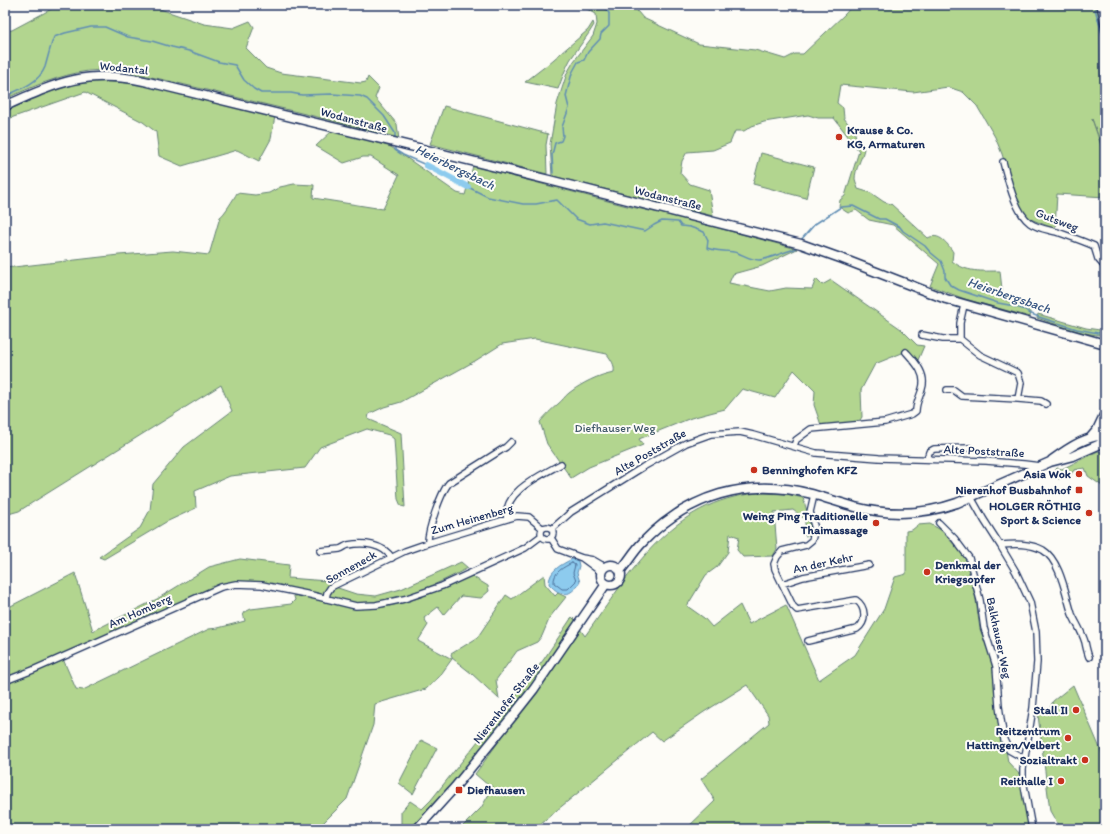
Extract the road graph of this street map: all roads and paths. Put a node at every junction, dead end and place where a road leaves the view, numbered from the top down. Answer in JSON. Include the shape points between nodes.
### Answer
{"nodes":[{"id":1,"x":1101,"y":5,"type":"edge"},
{"id":2,"x":1105,"y":24,"type":"edge"},
{"id":3,"x":219,"y":99,"type":"joint"},
{"id":4,"x":5,"y":106,"type":"edge"},
{"id":5,"x":1003,"y":162,"type":"dead end"},
{"id":6,"x":1105,"y":267,"type":"edge"},
{"id":7,"x":964,"y":305,"type":"junction"},
{"id":8,"x":922,"y":335,"type":"dead end"},
{"id":9,"x":960,"y":339,"type":"junction"},
{"id":10,"x":1105,"y":344,"type":"edge"},
{"id":11,"x":906,"y":352,"type":"dead end"},
{"id":12,"x":947,"y":390,"type":"dead end"},
{"id":13,"x":1018,"y":399,"type":"junction"},
{"id":14,"x":1046,"y":404,"type":"dead end"},
{"id":15,"x":1105,"y":413,"type":"edge"},
{"id":16,"x":1103,"y":425,"type":"edge"},
{"id":17,"x":1091,"y":437,"type":"junction"},
{"id":18,"x":1105,"y":439,"type":"edge"},
{"id":19,"x":511,"y":442,"type":"dead end"},
{"id":20,"x":794,"y":446,"type":"junction"},
{"id":21,"x":969,"y":448,"type":"dead end"},
{"id":22,"x":928,"y":460,"type":"junction"},
{"id":23,"x":1050,"y":462,"type":"junction"},
{"id":24,"x":561,"y":464,"type":"dead end"},
{"id":25,"x":1040,"y":466,"type":"junction"},
{"id":26,"x":814,"y":495,"type":"junction"},
{"id":27,"x":971,"y":497,"type":"junction"},
{"id":28,"x":507,"y":519,"type":"junction"},
{"id":29,"x":939,"y":523,"type":"dead end"},
{"id":30,"x":542,"y":528,"type":"junction"},
{"id":31,"x":552,"y":529,"type":"junction"},
{"id":32,"x":541,"y":536,"type":"junction"},
{"id":33,"x":551,"y":538,"type":"junction"},
{"id":34,"x":428,"y":543,"type":"junction"},
{"id":35,"x":1000,"y":545,"type":"junction"},
{"id":36,"x":320,"y":551,"type":"dead end"},
{"id":37,"x":405,"y":551,"type":"joint"},
{"id":38,"x":632,"y":554,"type":"junction"},
{"id":39,"x":392,"y":558,"type":"junction"},
{"id":40,"x":869,"y":565,"type":"dead end"},
{"id":41,"x":606,"y":568,"type":"junction"},
{"id":42,"x":620,"y":571,"type":"junction"},
{"id":43,"x":606,"y":584,"type":"junction"},
{"id":44,"x":782,"y":584,"type":"junction"},
{"id":45,"x":326,"y":599,"type":"junction"},
{"id":46,"x":808,"y":641,"type":"dead end"},
{"id":47,"x":1089,"y":657,"type":"dead end"},
{"id":48,"x":5,"y":681,"type":"edge"},
{"id":49,"x":1025,"y":759,"type":"junction"},
{"id":50,"x":417,"y":829,"type":"edge"},
{"id":51,"x":1032,"y":829,"type":"edge"}],
"edges":[{"from":1,"to":2,"type":"street"},
{"from":3,"to":4,"type":"main road","name":"Wodantal","via":[[134,79],[97,76],[53,85]]},
{"from":3,"to":7,"type":"main road","name":"Wodanstraße","via":[[797,243]]},
{"from":5,"to":6,"type":"street","name":"Gutsweg","via":[[1017,204],[1029,222],[1094,246],[1098,259]]},
{"from":7,"to":9,"type":"street"},
{"from":7,"to":10,"type":"main road","name":"Wodanstraße"},
{"from":8,"to":9,"type":"street"},
{"from":9,"to":13,"type":"street","via":[[980,355],[1018,373],[1021,383]]},
{"from":11,"to":20,"type":"street","via":[[918,366],[923,380],[916,410],[912,414],[885,422],[811,429],[796,440]]},
{"from":12,"to":13,"type":"street","via":[[954,390],[962,396]]},
{"from":13,"to":14,"type":"street","via":[[1041,401]]},
{"from":15,"to":16,"type":"main road"},
{"from":16,"to":17,"type":"main road"},
{"from":16,"to":18,"type":"main road"},
{"from":17,"to":18,"type":"main road"},
{"from":17,"to":23,"type":"main road"},
{"from":18,"to":23,"type":"main road","via":[[1073,456]]},
{"from":19,"to":34,"type":"street","via":[[458,476],[444,489],[428,535]]},
{"from":20,"to":22,"type":"street","name":"Alte Poststraße","via":[[816,453]]},
{"from":20,"to":31,"type":"street","name":"Alte Poststraße","via":[[740,432],[711,434],[692,440],[571,512]]},
{"from":21,"to":22,"type":"street","name":"Alte Poststraße","via":[[934,449],[929,452]]},
{"from":22,"to":25,"type":"street","name":"Alte Poststraße","via":[[986,461]]},
{"from":23,"to":25,"type":"main road"},
{"from":24,"to":28,"type":"street","via":[[516,492],[506,512]]},
{"from":25,"to":27,"type":"main road"},
{"from":26,"to":27,"type":"main road","via":[[866,510],[900,514],[942,508]]},
{"from":26,"to":38,"type":"main road","via":[[789,489],[765,488],[714,496],[693,504],[673,516]]},
{"from":26,"to":44,"type":"street","name":"An der Kehr","via":[[810,512],[814,530],[812,540],[806,545],[782,551],[775,561],[775,569]]},
{"from":27,"to":35,"type":"street"},
{"from":28,"to":30,"type":"street","name":"Zum Heinenberg","via":[[526,516]]},
{"from":28,"to":34,"type":"street","name":"Zum Heinenberg"},
{"from":29,"to":49,"type":"street","name":"Balkhauser Weg","via":[[969,558],[984,628],[996,666],[1004,740],[1009,750]]},
{"from":30,"to":31,"type":"street"},
{"from":30,"to":32,"type":"street"},
{"from":31,"to":33,"type":"street"},
{"from":32,"to":33,"type":"street","via":[[545,539]]},
{"from":32,"to":45,"type":"street","via":[[525,548],[442,586],[404,599],[356,606]]},
{"from":33,"to":41,"type":"street","via":[[558,549],[593,560]]},
{"from":34,"to":37,"type":"street","name":"Zum Heinenberg"},
{"from":35,"to":47,"type":"street","via":[[1034,546],[1051,558],[1057,568]]},
{"from":35,"to":49,"type":"street","via":[[1030,602],[1036,632],[1037,662]]},
{"from":36,"to":39,"type":"street","name":"Sonneneck","via":[[341,549],[347,545],[369,544],[384,548]]},
{"from":37,"to":39,"type":"street","name":"Sonneneck"},
{"from":38,"to":41,"type":"main road"},
{"from":38,"to":42,"type":"main road"},
{"from":39,"to":45,"type":"street","name":"Sonneneck","via":[[331,587]]},
{"from":40,"to":44,"type":"street","name":"An der Kehr","via":[[803,577]]},
{"from":41,"to":42,"type":"main road","via":[[617,567]]},
{"from":41,"to":43,"type":"main road","via":[[602,580]]},
{"from":42,"to":43,"type":"main road","via":[[621,577],[618,582],[613,585]]},
{"from":43,"to":50,"type":"main road","name":"Nierenhofer Straße","via":[[534,689],[455,787]]},
{"from":44,"to":46,"type":"street","name":"An der Kehr","via":[[797,610],[850,600],[856,600],[863,607],[862,621],[856,629]]},
{"from":45,"to":48,"type":"street","name":"Am Homberg","via":[[262,585],[236,584],[220,587]]},
{"from":49,"to":51,"type":"street","via":[[1023,780]]}]}
